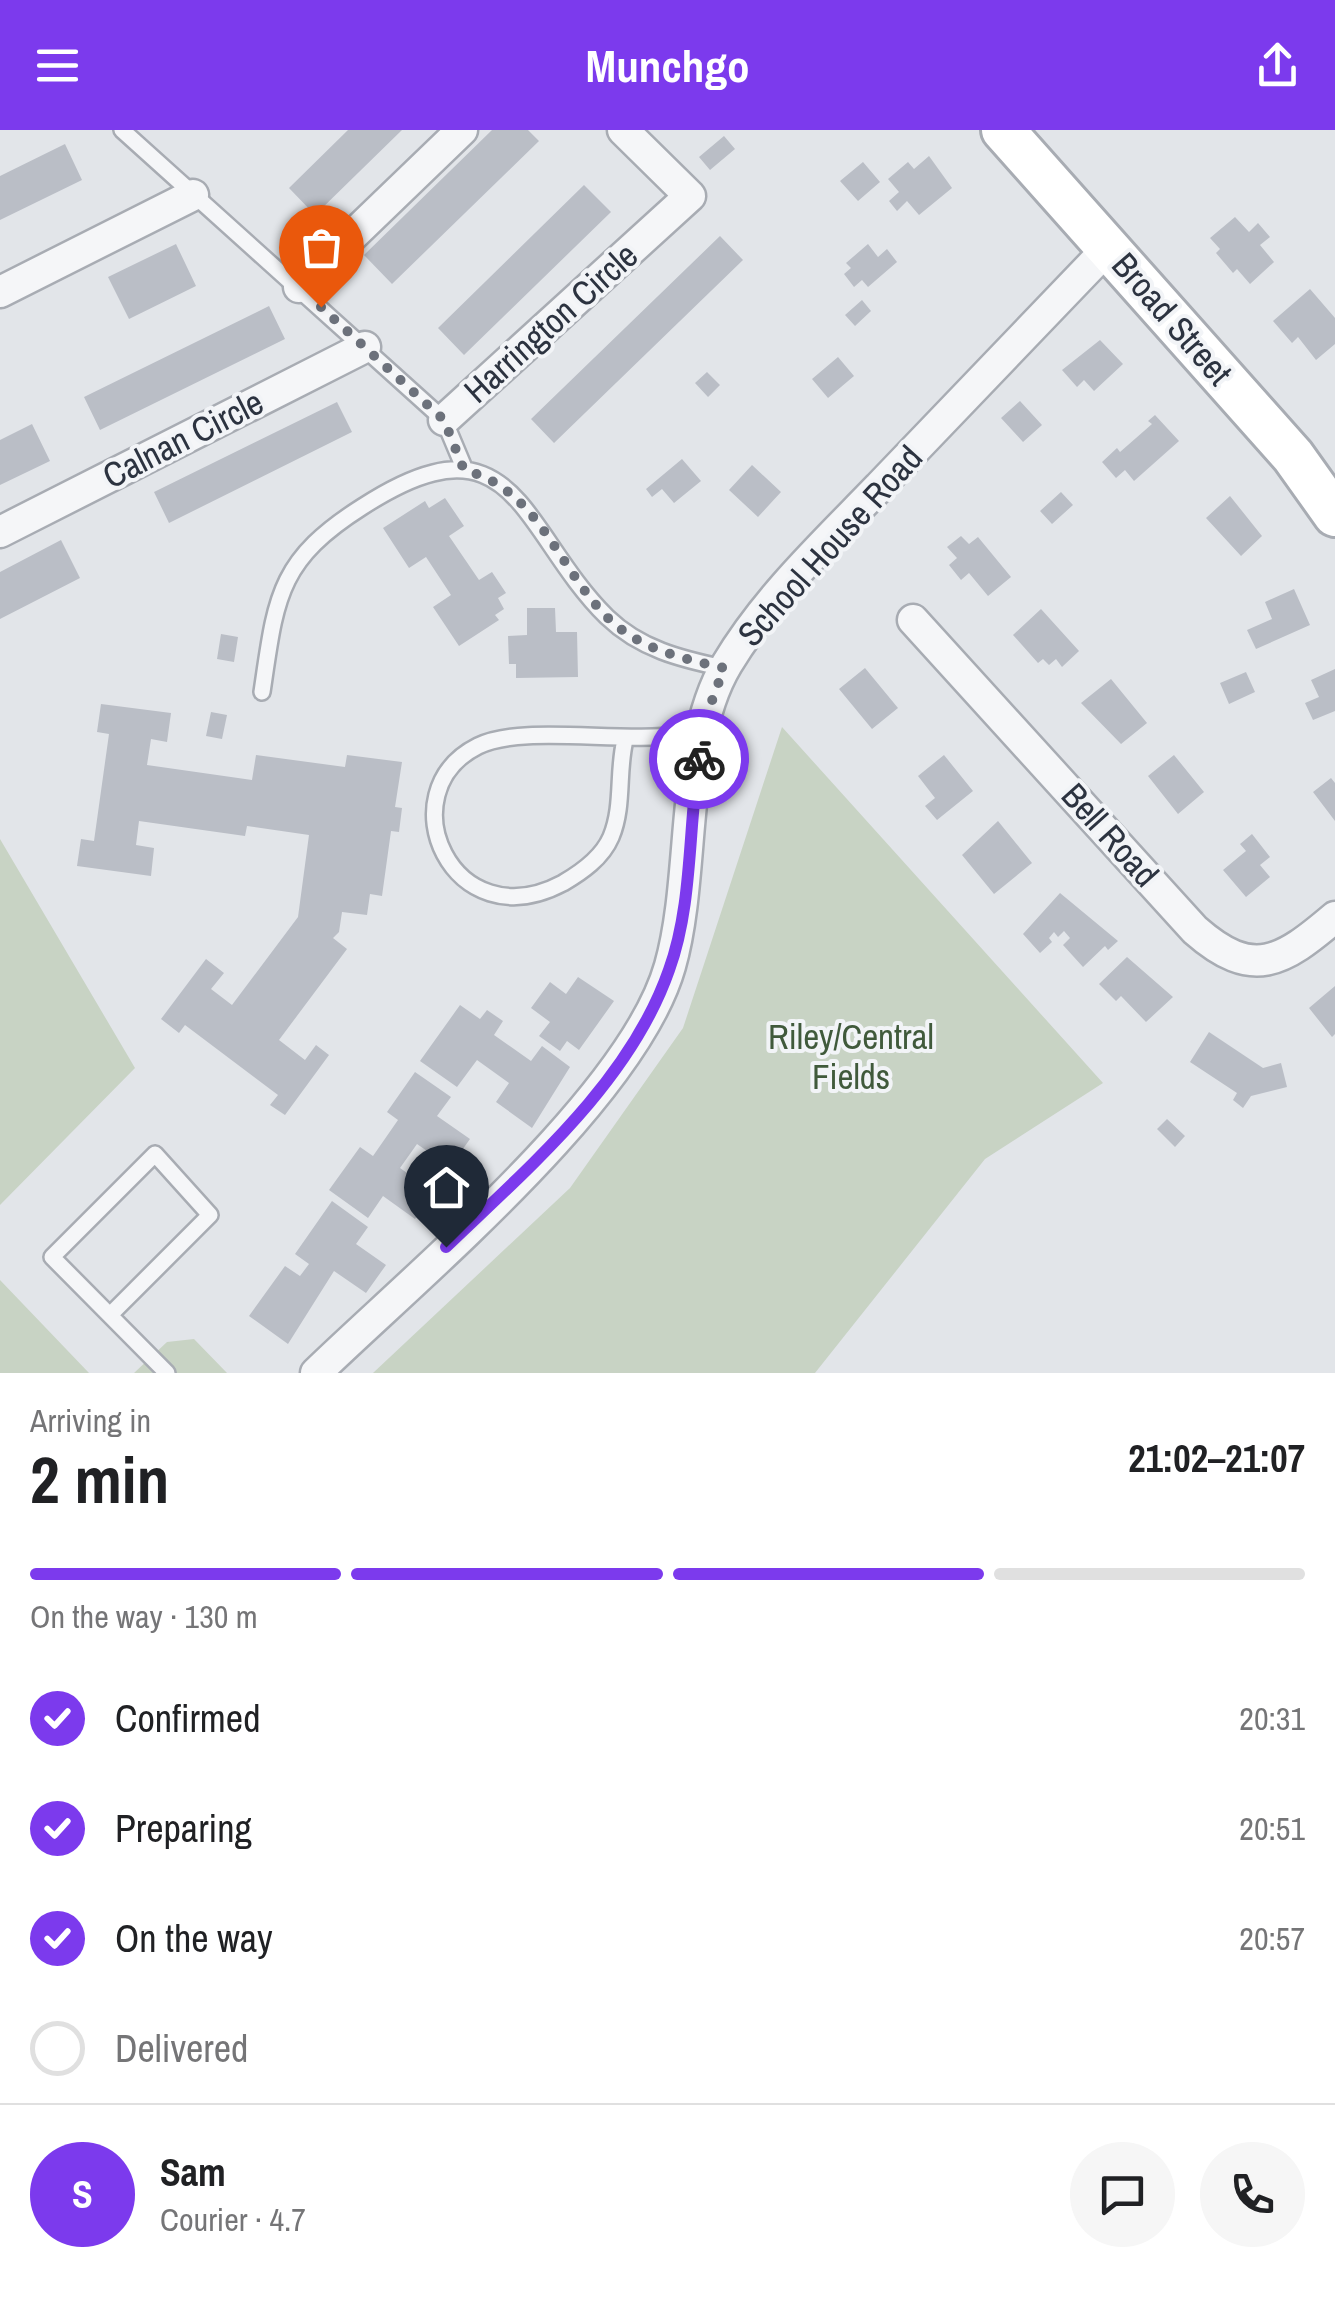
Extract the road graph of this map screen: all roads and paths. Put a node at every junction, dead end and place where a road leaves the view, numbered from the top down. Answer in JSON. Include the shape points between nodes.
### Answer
{"nodes":[{"id":1,"x":122,"y":130,"type":"edge"},
{"id":2,"x":462,"y":130,"type":"edge"},
{"id":3,"x":624,"y":130,"type":"edge"},
{"id":4,"x":1002,"y":130,"type":"edge"},
{"id":5,"x":193,"y":195,"type":"junction"},
{"id":6,"x":1109,"y":247,"type":"junction"},
{"id":7,"x":299,"y":287,"type":"junction"},
{"id":8,"x":0,"y":292,"type":"edge"},
{"id":9,"x":365,"y":347,"type":"junction"},
{"id":10,"x":444,"y":420,"type":"junction"},
{"id":11,"x":464,"y":470,"type":"junction"},
{"id":12,"x":1335,"y":515,"type":"edge"},
{"id":13,"x":0,"y":532,"type":"edge"},
{"id":14,"x":913,"y":620,"type":"dead end"},
{"id":15,"x":724,"y":668,"type":"junction"},
{"id":16,"x":262,"y":692,"type":"dead end"},
{"id":17,"x":704,"y":731,"type":"junction"},
{"id":18,"x":625,"y":740,"type":"junction"},
{"id":19,"x":1335,"y":917,"type":"edge"},
{"id":20,"x":110,"y":1315,"type":"junction"},
{"id":21,"x":168,"y":1373,"type":"edge"},
{"id":22,"x":316,"y":1373,"type":"edge"}],
"edges":[{"from":1,"to":5,"type":"lane","name":"Harrington Circle"},
{"from":2,"to":7,"type":"street"},
{"from":3,"to":10,"type":"street","name":"Harrington Circle","via":[[690,196]]},
{"from":4,"to":6,"type":"main road","name":"Broad Street"},
{"from":5,"to":7,"type":"lane","name":"Harrington Circle"},
{"from":5,"to":8,"type":"street"},
{"from":6,"to":12,"type":"main road","name":"Broad Street","via":[[1293,456]]},
{"from":6,"to":15,"type":"street","name":"School House Road","via":[[830,538]]},
{"from":7,"to":9,"type":"lane","name":"Harrington Circle"},
{"from":9,"to":10,"type":"lane","name":"Harrington Circle"},
{"from":9,"to":13,"type":"street","name":"Calnan Circle"},
{"from":10,"to":11,"type":"lane"},
{"from":11,"to":15,"type":"lane","via":[[490,476],[512,492],[608,617],[640,642]]},
{"from":11,"to":16,"type":"lane","via":[[402,484],[311,542],[284,582]]},
{"from":14,"to":19,"type":"street","name":"Bell Road","via":[[1222,954],[1254,962],[1278,958]]},
{"from":15,"to":17,"type":"street","name":"School House Road"},
{"from":17,"to":18,"type":"lane"},
{"from":17,"to":22,"type":"street","name":"School House Road","via":[[684,909],[669,971],[630,1047],[524,1172]]},
{"from":18,"to":18,"type":"lane","via":[[498,739],[458,759],[441,778],[436,801],[444,855],[458,875],[476,889],[520,897],[553,888],[587,867],[610,840],[617,818]]},
{"from":20,"to":20,"type":"lane","via":[[52,1257],[155,1154],[210,1215]]},
{"from":20,"to":21,"type":"lane"}]}
